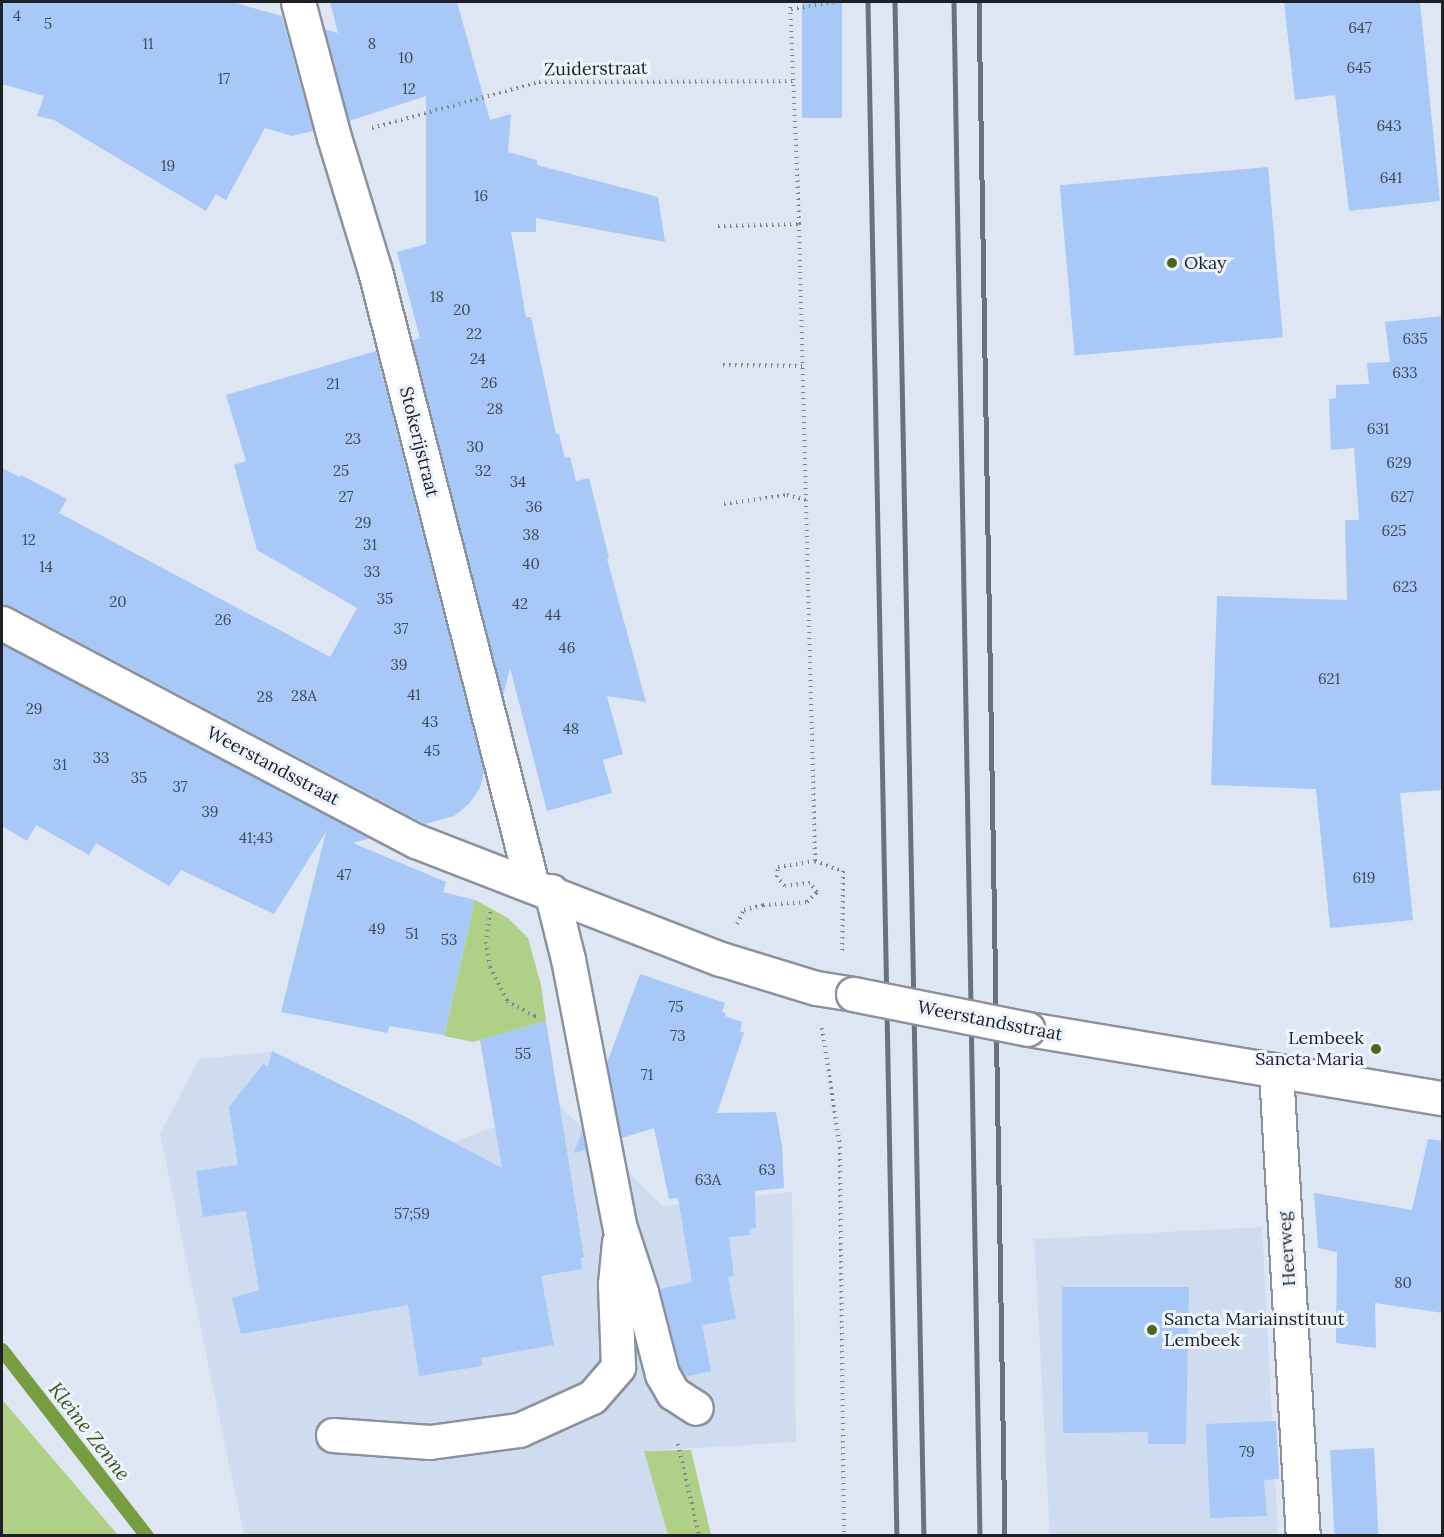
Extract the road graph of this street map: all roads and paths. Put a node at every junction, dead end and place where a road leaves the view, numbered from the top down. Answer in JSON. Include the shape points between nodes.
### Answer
{"nodes":[{"id":1,"x":298,"y":2,"type":"edge"},
{"id":2,"x":790,"y":2,"type":"edge"},
{"id":3,"x":837,"y":2,"type":"edge"},
{"id":4,"x":790,"y":9,"type":"junction"},
{"id":5,"x":794,"y":81,"type":"junction"},
{"id":6,"x":334,"y":137,"type":"junction"},
{"id":7,"x":799,"y":224,"type":"junction"},
{"id":8,"x":718,"y":226,"type":"dead end"},
{"id":9,"x":723,"y":365,"type":"dead end"},
{"id":10,"x":802,"y":366,"type":"junction"},
{"id":11,"x":806,"y":500,"type":"junction"},
{"id":12,"x":724,"y":504,"type":"dead end"},
{"id":13,"x":2,"y":623,"type":"edge"},
{"id":14,"x":815,"y":861,"type":"junction"},
{"id":15,"x":495,"y":870,"type":"junction"},
{"id":16,"x":542,"y":888,"type":"junction"},
{"id":17,"x":842,"y":957,"type":"dead end"},
{"id":18,"x":721,"y":959,"type":"junction"},
{"id":19,"x":816,"y":988,"type":"junction"},
{"id":20,"x":577,"y":1015,"type":"junction"},
{"id":21,"x":1276,"y":1071,"type":"junction"},
{"id":22,"x":1443,"y":1098,"type":"edge"},
{"id":23,"x":620,"y":1228,"type":"junction"},
{"id":24,"x":684,"y":1401,"type":"joint"},
{"id":25,"x":333,"y":1436,"type":"dead end"},
{"id":26,"x":699,"y":1536,"type":"edge"},
{"id":27,"x":844,"y":1536,"type":"edge"},
{"id":28,"x":1303,"y":1536,"type":"edge"}],
"edges":[{"from":1,"to":6,"type":"street","name":"Stokerijstraat"},
{"from":2,"to":4,"type":"path"},
{"from":3,"to":4,"type":"path"},
{"from":4,"to":5,"type":"path"},
{"from":5,"to":6,"type":"path","name":"Zuiderstraat","via":[[539,82]]},
{"from":5,"to":7,"type":"path"},
{"from":6,"to":16,"type":"street","name":"Stokerijstraat","via":[[375,271]]},
{"from":7,"to":8,"type":"path"},
{"from":7,"to":10,"type":"path"},
{"from":9,"to":10,"type":"path"},
{"from":10,"to":11,"type":"path"},
{"from":11,"to":12,"type":"path","via":[[787,495]]},
{"from":11,"to":14,"type":"path"},
{"from":13,"to":15,"type":"street","name":"Weerstandsstraat","via":[[416,841]]},
{"from":14,"to":17,"type":"path","via":[[843,870]]},
{"from":14,"to":18,"type":"path","via":[[778,867],[777,877],[785,886],[810,884],[817,892],[807,902],[744,910]]},
{"from":15,"to":16,"type":"street","name":"Weerstandsstraat"},
{"from":15,"to":20,"type":"path","via":[[486,942],[490,967],[507,1000],[534,1016]]},
{"from":16,"to":18,"type":"street","name":"Weerstandsstraat"},
{"from":16,"to":20,"type":"street","via":[[568,959]]},
{"from":18,"to":19,"type":"street","name":"Weerstandsstraat"},
{"from":19,"to":21,"type":"street","name":"Weerstandsstraat","bridge":true},
{"from":19,"to":27,"type":"path","via":[[840,1147]]},
{"from":20,"to":23,"type":"street"},
{"from":21,"to":22,"type":"street","name":"Weerstandsstraat"},
{"from":21,"to":28,"type":"street","name":"Heerweg"},
{"from":23,"to":24,"type":"street","via":[[662,1374]]},
{"from":23,"to":25,"type":"street","via":[[615,1284],[618,1367],[592,1396],[519,1430],[430,1442]]},
{"from":24,"to":26,"type":"path","via":[[670,1409]]}]}
